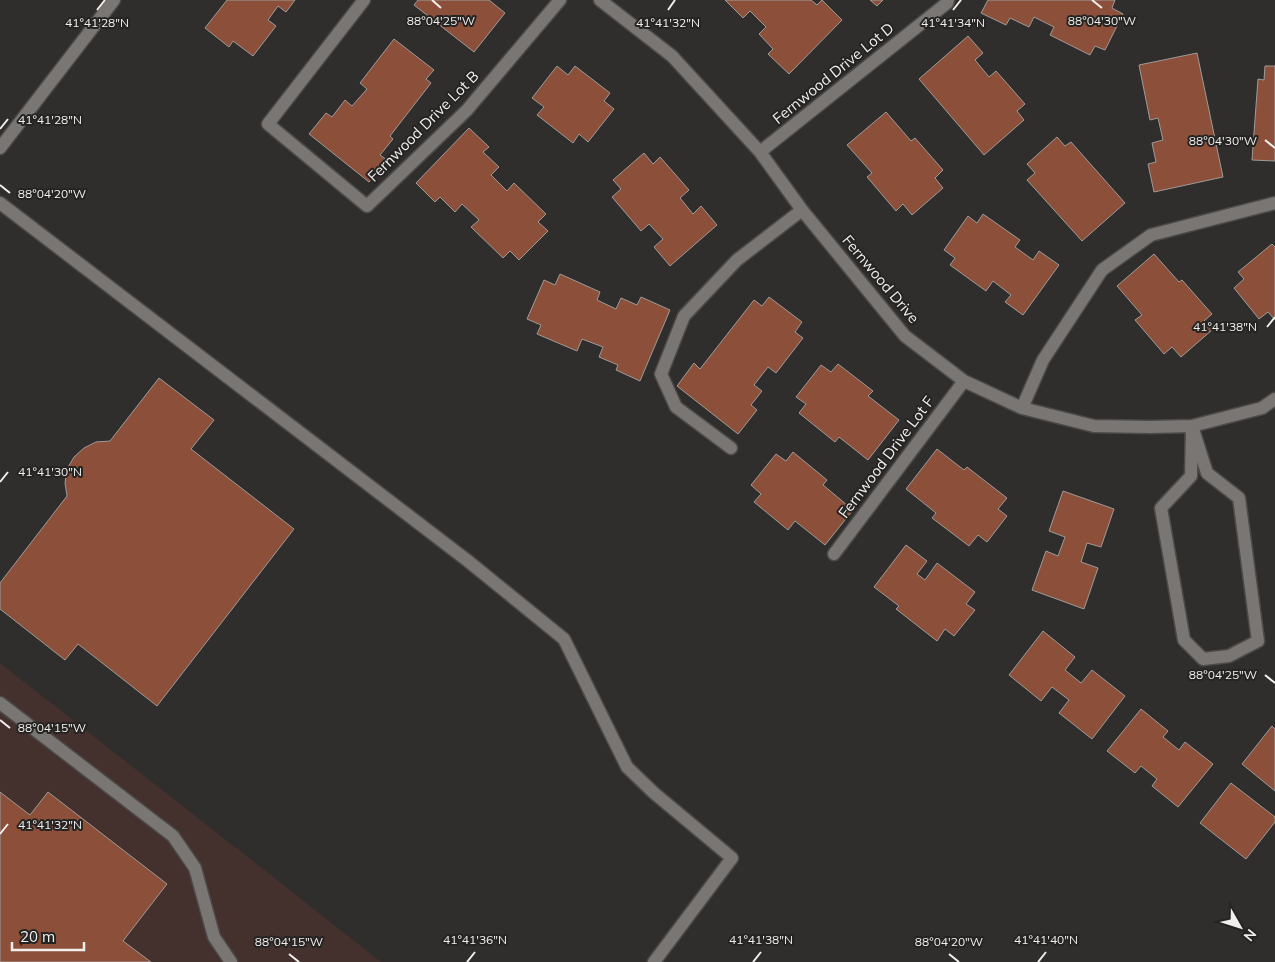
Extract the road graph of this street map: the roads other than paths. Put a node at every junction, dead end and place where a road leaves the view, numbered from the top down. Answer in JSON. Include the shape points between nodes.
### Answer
{"nodes":[{"id":1,"x":114,"y":0,"type":"edge"},
{"id":2,"x":364,"y":0,"type":"edge"},
{"id":3,"x":560,"y":0,"type":"edge"},
{"id":4,"x":600,"y":0,"type":"edge"},
{"id":5,"x":948,"y":0,"type":"edge"},
{"id":6,"x":0,"y":148,"type":"edge"},
{"id":7,"x":760,"y":152,"type":"junction"},
{"id":8,"x":0,"y":203,"type":"edge"},
{"id":9,"x":1275,"y":203,"type":"edge"},
{"id":10,"x":802,"y":210,"type":"junction"},
{"id":11,"x":964,"y":381,"type":"junction"},
{"id":12,"x":1275,"y":400,"type":"edge"},
{"id":13,"x":1022,"y":408,"type":"junction"},
{"id":14,"x":1192,"y":426,"type":"junction"},
{"id":15,"x":731,"y":448,"type":"dead end"},
{"id":16,"x":834,"y":554,"type":"dead end"},
{"id":17,"x":0,"y":703,"type":"edge"},
{"id":18,"x":231,"y":962,"type":"edge"},
{"id":19,"x":654,"y":962,"type":"edge"}],
"edges":[{"from":1,"to":6,"type":"street"},
{"from":2,"to":3,"type":"street","name":"Fernwood Drive Lot B","via":[[268,124],[367,206],[467,110]]},
{"from":4,"to":7,"type":"street","name":"Fernwood Drive","via":[[672,56]]},
{"from":5,"to":7,"type":"street","name":"Fernwood Drive Lot D"},
{"from":7,"to":10,"type":"street","name":"Fernwood Drive"},
{"from":8,"to":19,"type":"street","via":[[564,639],[627,767],[732,858]]},
{"from":9,"to":13,"type":"street","via":[[1151,234],[1102,270],[1043,360]]},
{"from":10,"to":11,"type":"street","name":"Fernwood Drive","via":[[906,336]]},
{"from":10,"to":15,"type":"street","via":[[737,260],[684,316],[661,374],[676,407]]},
{"from":11,"to":13,"type":"street","name":"Fernwood Drive"},
{"from":11,"to":16,"type":"street","name":"Fernwood Drive Lot F"},
{"from":12,"to":14,"type":"street","name":"Fernwood Drive","via":[[1262,408]]},
{"from":13,"to":14,"type":"street","name":"Fernwood Drive","via":[[1094,426]]},
{"from":14,"to":14,"type":"street","via":[[1191,476],[1161,508],[1184,640],[1203,659],[1229,656],[1258,641],[1238,498],[1207,473]]},
{"from":17,"to":18,"type":"street","via":[[173,836],[195,868],[214,937]]}]}
